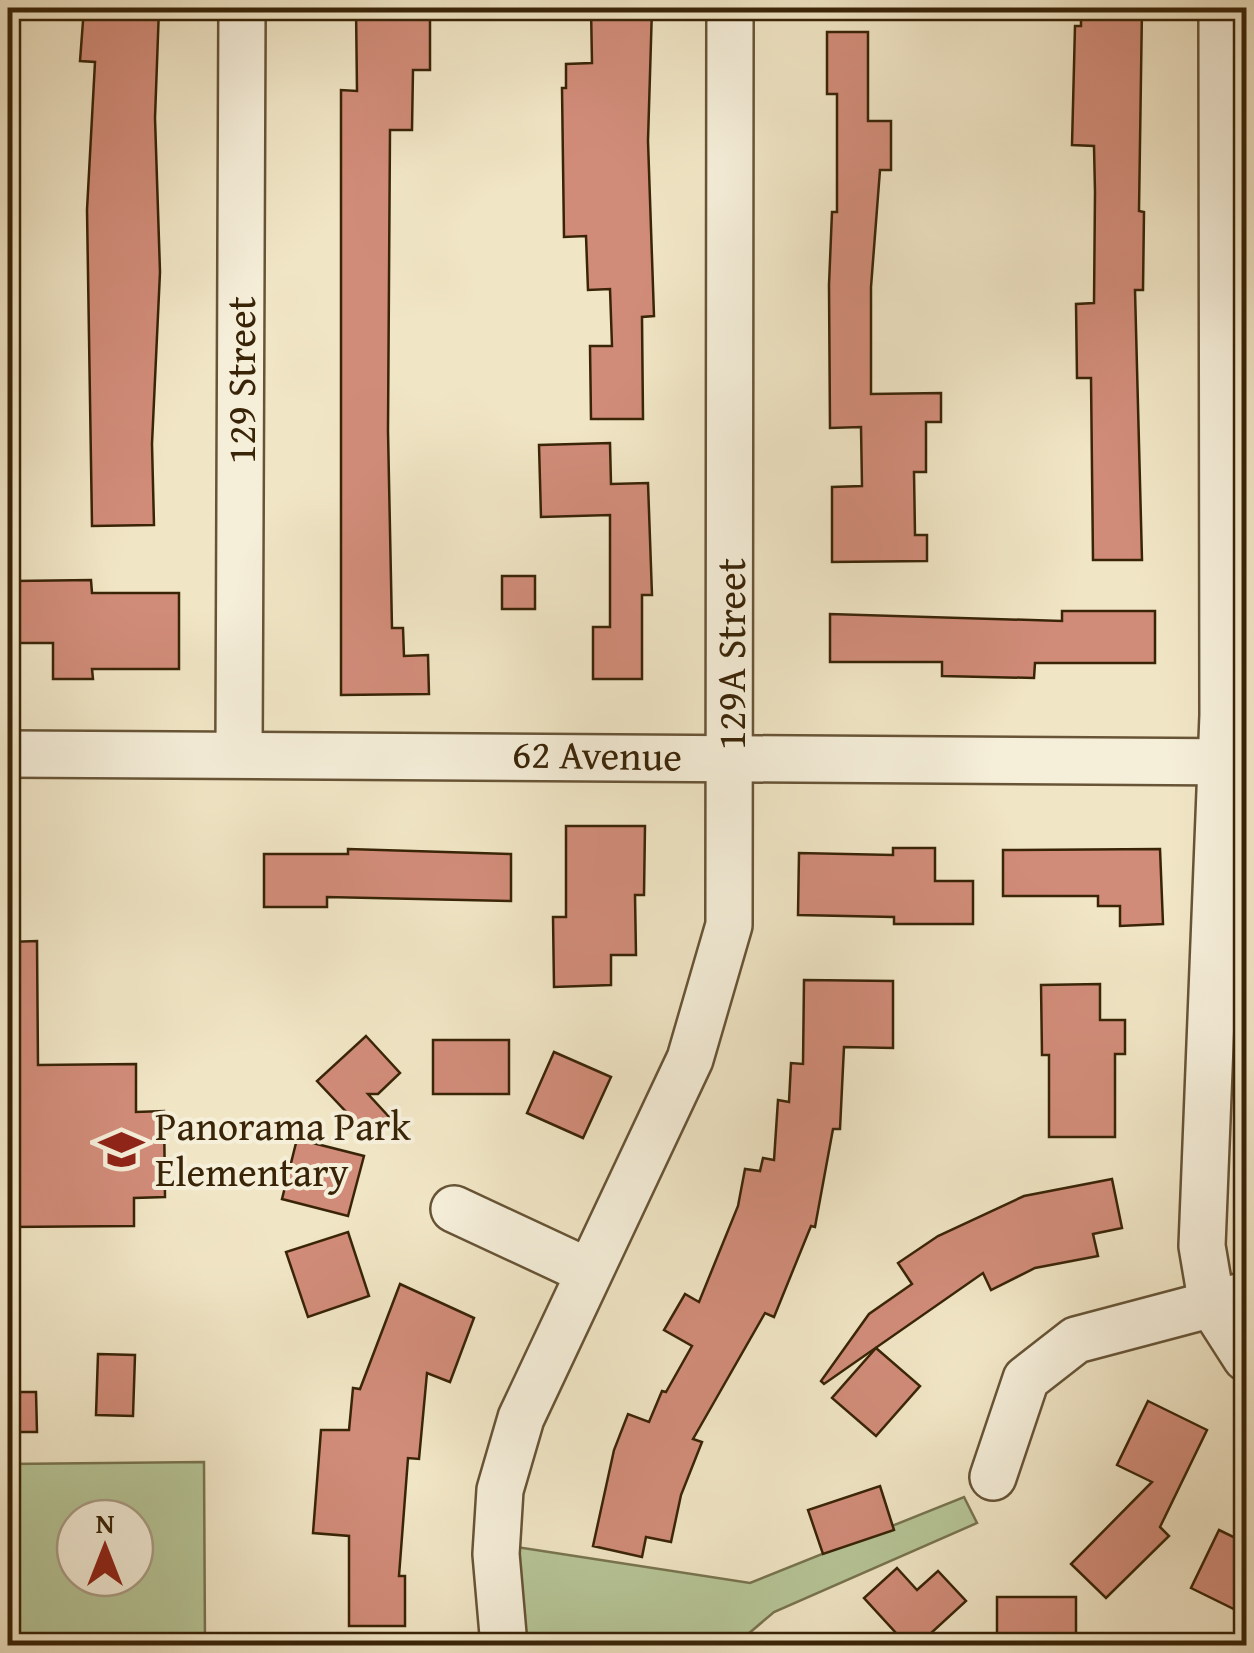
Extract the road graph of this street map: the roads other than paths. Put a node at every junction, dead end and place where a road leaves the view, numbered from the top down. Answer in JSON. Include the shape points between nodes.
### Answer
{"nodes":[{"id":1,"x":242,"y":8,"type":"edge"},
{"id":2,"x":730,"y":8,"type":"edge"},
{"id":3,"x":1222,"y":8,"type":"edge"},
{"id":4,"x":240,"y":752,"type":"junction"},
{"id":5,"x":8,"y":754,"type":"edge"},
{"id":6,"x":731,"y":757,"type":"junction"},
{"id":7,"x":1234,"y":762,"type":"edge"},
{"id":8,"x":454,"y":1209,"type":"dead end"},
{"id":9,"x":587,"y":1271,"type":"junction"},
{"id":10,"x":1229,"y":1300,"type":"edge"},
{"id":11,"x":1246,"y":1358,"type":"edge"},
{"id":12,"x":992,"y":1477,"type":"dead end"},
{"id":13,"x":504,"y":1646,"type":"edge"}],
"edges":[{"from":1,"to":4,"type":"street","name":"129 Street"},
{"from":2,"to":6,"type":"street","name":"129A Street"},
{"from":3,"to":7,"type":"street"},
{"from":4,"to":5,"type":"street","name":"62 Avenue"},
{"from":4,"to":6,"type":"street","name":"62 Avenue"},
{"from":6,"to":7,"type":"street","name":"62 Avenue"},
{"from":6,"to":9,"type":"street","name":"129A Street","via":[[729,925],[690,1059]]},
{"from":7,"to":10,"type":"street","via":[[1202,1246]]},
{"from":8,"to":9,"type":"street"},
{"from":9,"to":13,"type":"street","name":"129A Street","via":[[521,1418],[500,1490],[496,1554]]},
{"from":10,"to":11,"type":"street"},
{"from":10,"to":12,"type":"street","via":[[1076,1340],[1026,1380]]}]}
